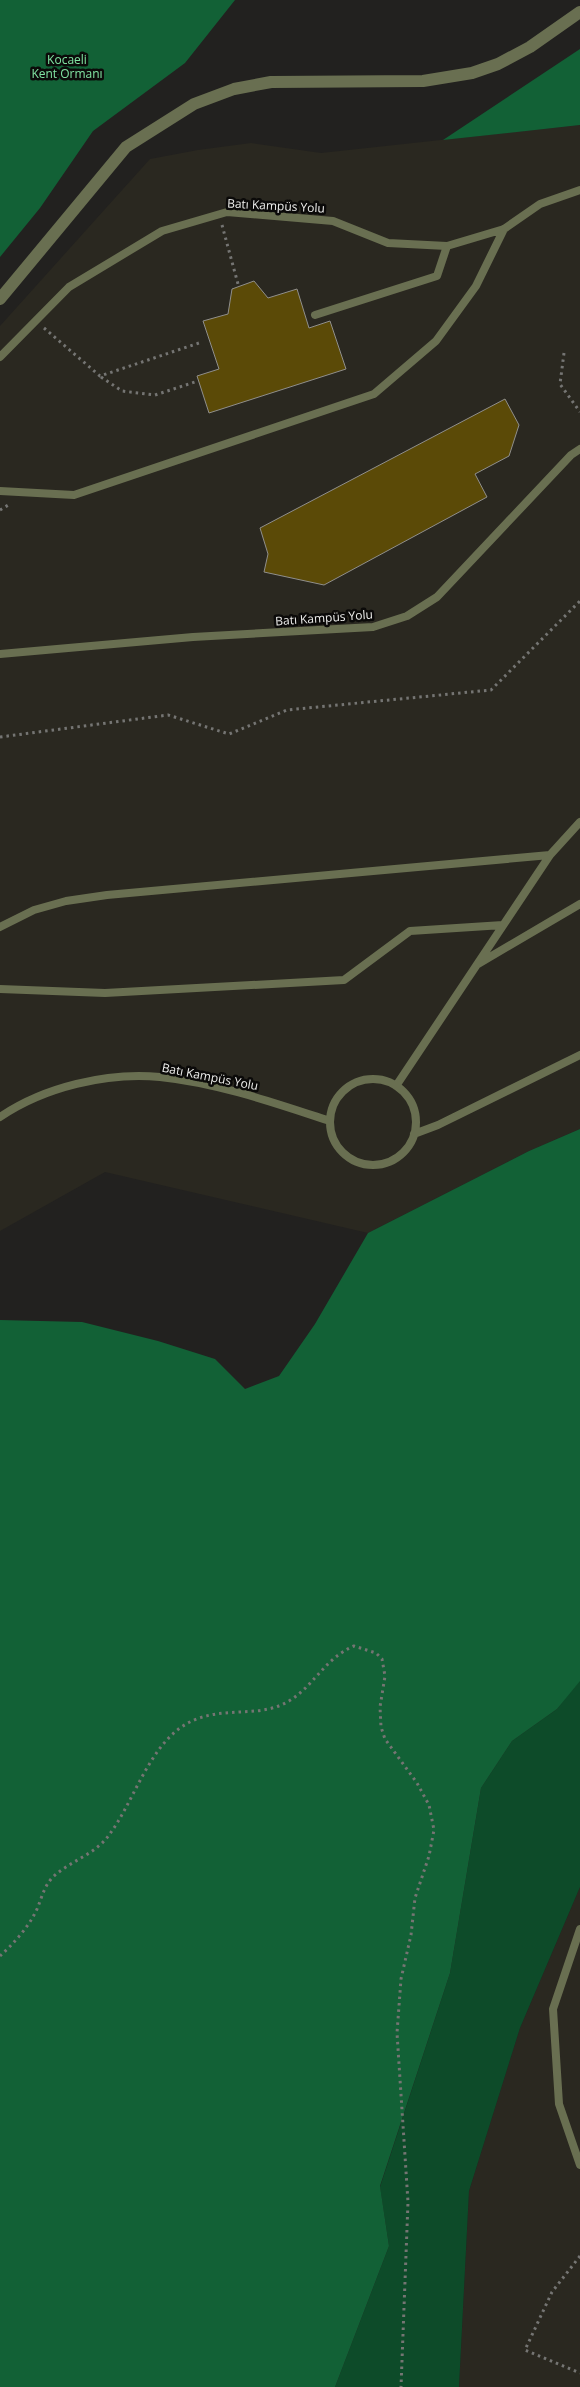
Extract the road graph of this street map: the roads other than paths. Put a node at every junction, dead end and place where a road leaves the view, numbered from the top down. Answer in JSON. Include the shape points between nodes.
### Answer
{"nodes":[{"id":1,"x":580,"y":12,"type":"edge"},
{"id":2,"x":580,"y":190,"type":"edge"},
{"id":3,"x":504,"y":229,"type":"junction"},
{"id":4,"x":447,"y":246,"type":"junction"},
{"id":5,"x":0,"y":299,"type":"edge"},
{"id":6,"x":315,"y":315,"type":"dead end"},
{"id":7,"x":0,"y":357,"type":"edge"},
{"id":8,"x":580,"y":449,"type":"edge"},
{"id":9,"x":0,"y":491,"type":"edge"},
{"id":10,"x":0,"y":654,"type":"edge"},
{"id":11,"x":580,"y":822,"type":"edge"},
{"id":12,"x":580,"y":830,"type":"edge"},
{"id":13,"x":569,"y":834,"type":"junction"},
{"id":14,"x":550,"y":855,"type":"junction"},
{"id":15,"x":580,"y":904,"type":"edge"},
{"id":16,"x":503,"y":925,"type":"junction"},
{"id":17,"x":0,"y":927,"type":"edge"},
{"id":18,"x":476,"y":965,"type":"junction"},
{"id":19,"x":0,"y":989,"type":"edge"},
{"id":20,"x":580,"y":1055,"type":"edge"},
{"id":21,"x":396,"y":1086,"type":"junction"},
{"id":22,"x":0,"y":1117,"type":"edge"},
{"id":23,"x":330,"y":1121,"type":"junction"},
{"id":24,"x":414,"y":1134,"type":"junction"},
{"id":25,"x":580,"y":1929,"type":"edge"},
{"id":26,"x":580,"y":2165,"type":"edge"}],
"edges":[{"from":1,"to":5,"type":"street","via":[[530,47],[472,73],[423,81],[271,82],[234,89],[194,104],[126,147]]},
{"from":2,"to":3,"type":"lane","name":"Batı Kampüs Yolu","via":[[540,204]]},
{"from":3,"to":4,"type":"lane","name":"Batı Kampüs Yolu"},
{"from":3,"to":9,"type":"lane","via":[[476,286],[436,341],[374,394],[74,495]]},
{"from":4,"to":6,"type":"lane","via":[[437,276]]},
{"from":4,"to":7,"type":"lane","name":"Batı Kampüs Yolu","via":[[388,243],[333,221],[227,212],[162,231],[69,287]]},
{"from":8,"to":10,"type":"lane","name":"Batı Kampüs Yolu","via":[[437,597],[407,616],[373,627],[193,637]]},
{"from":11,"to":13,"type":"lane"},
{"from":12,"to":13,"type":"lane"},
{"from":13,"to":14,"type":"lane"},
{"from":14,"to":16,"type":"lane"},
{"from":14,"to":17,"type":"lane","via":[[107,894],[34,910]]},
{"from":15,"to":18,"type":"lane"},
{"from":16,"to":18,"type":"lane"},
{"from":16,"to":19,"type":"lane","via":[[410,931],[344,980],[105,993]]},
{"from":18,"to":21,"type":"lane"},
{"from":20,"to":24,"type":"lane"},
{"from":21,"to":23,"type":"lane","via":[[383,1080],[356,1082],[335,1100]]},
{"from":21,"to":24,"type":"lane","via":[[413,1107]]},
{"from":22,"to":23,"type":"lane","name":"Batı Kampüs Yolu","via":[[31,1100],[87,1082],[159,1077],[264,1100]]},
{"from":23,"to":24,"type":"lane","via":[[334,1141],[343,1153],[369,1165],[384,1164],[397,1158]]},
{"from":25,"to":26,"type":"lane","via":[[553,2009],[559,2104]]}]}
